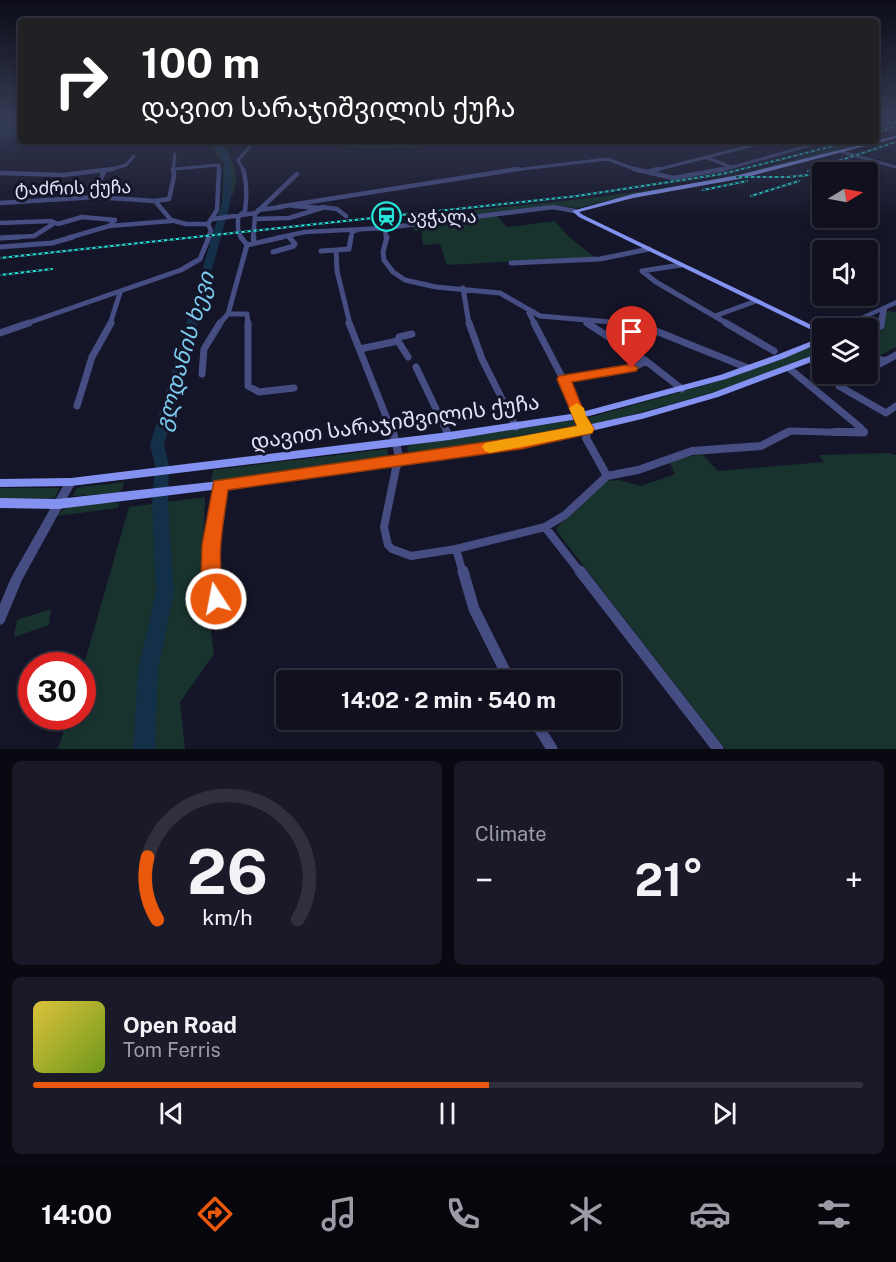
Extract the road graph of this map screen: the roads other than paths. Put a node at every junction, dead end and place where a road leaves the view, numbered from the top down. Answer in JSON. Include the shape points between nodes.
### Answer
{"nodes":[{"id":1,"x":245,"y":152,"type":"edge"},
{"id":2,"x":726,"y":152,"type":"edge"},
{"id":3,"x":784,"y":152,"type":"edge"},
{"id":4,"x":842,"y":152,"type":"joint"},
{"id":5,"x":175,"y":154,"type":"dead end"},
{"id":6,"x":134,"y":156,"type":"dead end"},
{"id":7,"x":705,"y":157,"type":"junction"},
{"id":8,"x":731,"y":166,"type":"junction"},
{"id":9,"x":896,"y":166,"type":"edge"},
{"id":10,"x":174,"y":169,"type":"junction"},
{"id":11,"x":105,"y":170,"type":"junction"},
{"id":12,"x":644,"y":172,"type":"junction"},
{"id":13,"x":0,"y":173,"type":"edge"},
{"id":14,"x":297,"y":174,"type":"dead end"},
{"id":15,"x":95,"y":197,"type":"junction"},
{"id":16,"x":155,"y":201,"type":"junction"},
{"id":17,"x":0,"y":203,"type":"edge"},
{"id":18,"x":278,"y":207,"type":"junction"},
{"id":19,"x":322,"y":207,"type":"junction"},
{"id":20,"x":575,"y":211,"type":"junction"},
{"id":21,"x":256,"y":214,"type":"junction"},
{"id":22,"x":346,"y":216,"type":"dead end"},
{"id":23,"x":236,"y":217,"type":"junction"},
{"id":24,"x":215,"y":219,"type":"junction"},
{"id":25,"x":172,"y":221,"type":"junction"},
{"id":26,"x":0,"y":223,"type":"edge"},
{"id":27,"x":53,"y":224,"type":"junction"},
{"id":28,"x":208,"y":225,"type":"junction"},
{"id":29,"x":109,"y":226,"type":"junction"},
{"id":30,"x":386,"y":228,"type":"junction"},
{"id":31,"x":360,"y":229,"type":"junction"},
{"id":32,"x":288,"y":236,"type":"junction"},
{"id":33,"x":0,"y":238,"type":"edge"},
{"id":34,"x":250,"y":244,"type":"junction"},
{"id":35,"x":0,"y":247,"type":"edge"},
{"id":36,"x":649,"y":249,"type":"junction"},
{"id":37,"x":336,"y":250,"type":"junction"},
{"id":38,"x":321,"y":251,"type":"dead end"},
{"id":39,"x":273,"y":252,"type":"dead end"},
{"id":40,"x":511,"y":263,"type":"dead end"},
{"id":41,"x":681,"y":265,"type":"junction"},
{"id":42,"x":463,"y":288,"type":"junction"},
{"id":43,"x":120,"y":293,"type":"junction"},
{"id":44,"x":756,"y":301,"type":"junction"},
{"id":45,"x":896,"y":302,"type":"edge"},
{"id":46,"x":886,"y":308,"type":"junction"},
{"id":47,"x":896,"y":310,"type":"edge"},
{"id":48,"x":529,"y":313,"type":"junction"},
{"id":49,"x":228,"y":314,"type":"junction"},
{"id":50,"x":715,"y":316,"type":"junction"},
{"id":51,"x":864,"y":318,"type":"edge"},
{"id":52,"x":585,"y":322,"type":"junction"},
{"id":53,"x":812,"y":328,"type":"edge"},
{"id":54,"x":878,"y":328,"type":"edge"},
{"id":55,"x":0,"y":333,"type":"edge"},
{"id":56,"x":412,"y":334,"type":"dead end"},
{"id":57,"x":398,"y":341,"type":"junction"},
{"id":58,"x":812,"y":343,"type":"edge"},
{"id":59,"x":360,"y":349,"type":"junction"},
{"id":60,"x":774,"y":351,"type":"dead end"},
{"id":61,"x":896,"y":355,"type":"edge"},
{"id":62,"x":408,"y":357,"type":"dead end"},
{"id":63,"x":812,"y":359,"type":"edge"},
{"id":64,"x":878,"y":359,"type":"edge"},
{"id":65,"x":646,"y":361,"type":"junction"},
{"id":66,"x":885,"y":361,"type":"junction"},
{"id":67,"x":878,"y":365,"type":"edge"},
{"id":68,"x":416,"y":367,"type":"dead end"},
{"id":69,"x":748,"y":368,"type":"junction"},
{"id":70,"x":790,"y":369,"type":"junction"},
{"id":71,"x":202,"y":374,"type":"dead end"},
{"id":72,"x":564,"y":379,"type":"junction"},
{"id":73,"x":843,"y":384,"type":"edge"},
{"id":74,"x":294,"y":388,"type":"dead end"},
{"id":75,"x":682,"y":389,"type":"junction"},
{"id":76,"x":77,"y":406,"type":"dead end"},
{"id":77,"x":896,"y":406,"type":"edge"},
{"id":78,"x":578,"y":416,"type":"junction"},
{"id":79,"x":516,"y":427,"type":"junction"},
{"id":80,"x":587,"y":429,"type":"junction"},
{"id":81,"x":449,"y":436,"type":"junction"},
{"id":82,"x":397,"y":443,"type":"junction"},
{"id":83,"x":400,"y":460,"type":"junction"},
{"id":84,"x":607,"y":476,"type":"junction"},
{"id":85,"x":71,"y":482,"type":"junction"},
{"id":86,"x":0,"y":483,"type":"edge"},
{"id":87,"x":214,"y":486,"type":"junction"},
{"id":88,"x":0,"y":503,"type":"edge"},
{"id":89,"x":58,"y":504,"type":"junction"},
{"id":90,"x":545,"y":527,"type":"junction"},
{"id":91,"x":456,"y":549,"type":"junction"},
{"id":92,"x":1,"y":613,"type":"edge"},
{"id":93,"x":222,"y":616,"type":"dead end"},
{"id":94,"x":504,"y":670,"type":"edge"},
{"id":95,"x":540,"y":730,"type":"edge"},
{"id":96,"x":552,"y":749,"type":"edge"},
{"id":97,"x":718,"y":749,"type":"edge"}],
"edges":[{"from":1,"to":23,"type":"street","via":[[238,160],[244,166],[245,211]]},
{"from":2,"to":7,"type":"street"},
{"from":3,"to":8,"type":"street"},
{"from":4,"to":9,"type":"street"},
{"from":4,"to":20,"type":"main road"},
{"from":5,"to":10,"type":"street"},
{"from":6,"to":11,"type":"street","via":[[123,167]]},
{"from":7,"to":8,"type":"street"},
{"from":7,"to":12,"type":"street"},
{"from":8,"to":12,"type":"street","via":[[672,178]]},
{"from":10,"to":16,"type":"street","via":[[169,199]]},
{"from":10,"to":24,"type":"street","via":[[219,165]]},
{"from":11,"to":13,"type":"street","via":[[44,176]]},
{"from":11,"to":15,"type":"street"},
{"from":12,"to":18,"type":"street","via":[[607,159],[486,173]]},
{"from":14,"to":21,"type":"street"},
{"from":15,"to":16,"type":"street","name":"ტაძრის ქუჩა"},
{"from":15,"to":17,"type":"street","name":"ტაძრის ქუჩა"},
{"from":16,"to":25,"type":"street","name":"ტაძრის ქუჩა"},
{"from":18,"to":19,"type":"street"},
{"from":18,"to":21,"type":"street"},
{"from":19,"to":21,"type":"street","via":[[304,216],[273,221]]},
{"from":19,"to":22,"type":"street","via":[[337,209]]},
{"from":20,"to":30,"type":"street","via":[[553,207]]},
{"from":20,"to":36,"type":"main road"},
{"from":21,"to":23,"type":"street"},
{"from":21,"to":34,"type":"street"},
{"from":23,"to":24,"type":"street"},
{"from":23,"to":34,"type":"street","via":[[239,235]]},
{"from":24,"to":28,"type":"street"},
{"from":25,"to":28,"type":"street"},
{"from":25,"to":29,"type":"street"},
{"from":26,"to":27,"type":"street"},
{"from":27,"to":29,"type":"street","via":[[82,217],[115,220]]},
{"from":27,"to":33,"type":"street","via":[[34,236]]},
{"from":28,"to":43,"type":"street","via":[[211,231],[204,252],[192,266]]},
{"from":29,"to":35,"type":"street","via":[[52,243]]},
{"from":30,"to":31,"type":"street"},
{"from":30,"to":42,"type":"street","via":[[384,260],[401,279]]},
{"from":31,"to":32,"type":"street"},
{"from":31,"to":37,"type":"street","via":[[352,232],[349,249]]},
{"from":32,"to":34,"type":"street"},
{"from":32,"to":39,"type":"street","via":[[294,246]]},
{"from":34,"to":49,"type":"street"},
{"from":36,"to":40,"type":"street","via":[[600,259]]},
{"from":36,"to":41,"type":"main road"},
{"from":37,"to":38,"type":"street"},
{"from":37,"to":59,"type":"street","via":[[335,264]]},
{"from":41,"to":44,"type":"main road"},
{"from":41,"to":50,"type":"street","via":[[642,271]]},
{"from":42,"to":48,"type":"street","via":[[504,293]]},
{"from":42,"to":79,"type":"street","via":[[467,316]]},
{"from":43,"to":55,"type":"street"},
{"from":43,"to":76,"type":"street","via":[[110,325],[92,357]]},
{"from":44,"to":50,"type":"street"},
{"from":44,"to":53,"type":"main road"},
{"from":45,"to":46,"type":"street"},
{"from":46,"to":47,"type":"street"},
{"from":46,"to":51,"type":"street"},
{"from":46,"to":54,"type":"street"},
{"from":48,"to":52,"type":"street"},
{"from":48,"to":72,"type":"street"},
{"from":49,"to":71,"type":"street","via":[[204,349]]},
{"from":49,"to":74,"type":"street","via":[[247,314],[248,386],[259,392]]},
{"from":50,"to":60,"type":"street"},
{"from":52,"to":65,"type":"street"},
{"from":52,"to":69,"type":"street","via":[[641,325]]},
{"from":56,"to":57,"type":"street","via":[[399,337]]},
{"from":57,"to":59,"type":"street"},
{"from":57,"to":62,"type":"street"},
{"from":58,"to":69,"type":"main road","name":"დავით სარაჯიშვილის ქუჩა"},
{"from":59,"to":82,"type":"street"},
{"from":61,"to":66,"type":"street"},
{"from":63,"to":70,"type":"main road","name":"დავით სარაჯიშვილის ქუჩა"},
{"from":64,"to":66,"type":"street"},
{"from":65,"to":72,"type":"street","via":[[632,368]]},
{"from":65,"to":75,"type":"street"},
{"from":66,"to":67,"type":"street"},
{"from":68,"to":81,"type":"street"},
{"from":69,"to":75,"type":"main road","name":"დავით სარაჯიშვილის ქუჩა"},
{"from":70,"to":80,"type":"main road","name":"დავით სარაჯიშვილის ქუჩა","via":[[715,395]]},
{"from":70,"to":84,"type":"street","via":[[864,433],[790,431],[761,446],[692,451]]},
{"from":72,"to":78,"type":"street"},
{"from":73,"to":77,"type":"street","via":[[839,386],[886,413]]},
{"from":75,"to":78,"type":"main road","name":"დავით სარაჯიშვილის ქუჩა"},
{"from":78,"to":79,"type":"main road","name":"დავით სარაჯიშვილის ქუჩა"},
{"from":78,"to":80,"type":"street"},
{"from":79,"to":81,"type":"main road","name":"დავით სარაჯიშვილის ქუჩა"},
{"from":80,"to":83,"type":"main road","name":"დავით სარაჯიშვილის ქუჩა","via":[[521,443]]},
{"from":80,"to":84,"type":"street","via":[[586,438]]},
{"from":81,"to":82,"type":"main road","name":"დავით სარაჯიშვილის ქუჩა"},
{"from":82,"to":83,"type":"street"},
{"from":82,"to":85,"type":"main road","name":"დავით სარაჯიშვილის ქუჩა"},
{"from":83,"to":87,"type":"main road","name":"დავით სარაჯიშვილის ქუჩა"},
{"from":83,"to":91,"type":"street","via":[[384,526],[388,545],[411,556]]},
{"from":84,"to":90,"type":"street"},
{"from":85,"to":86,"type":"main road"},
{"from":85,"to":89,"type":"street"},
{"from":87,"to":89,"type":"main road","name":"დავით სარაჯიშვილის ქუჩა"},
{"from":87,"to":93,"type":"street","via":[[210,582]]},
{"from":88,"to":89,"type":"main road"},
{"from":89,"to":92,"type":"street"},
{"from":90,"to":91,"type":"street"},
{"from":90,"to":97,"type":"street"},
{"from":91,"to":94,"type":"street","via":[[474,609]]},
{"from":95,"to":96,"type":"street"}]}
